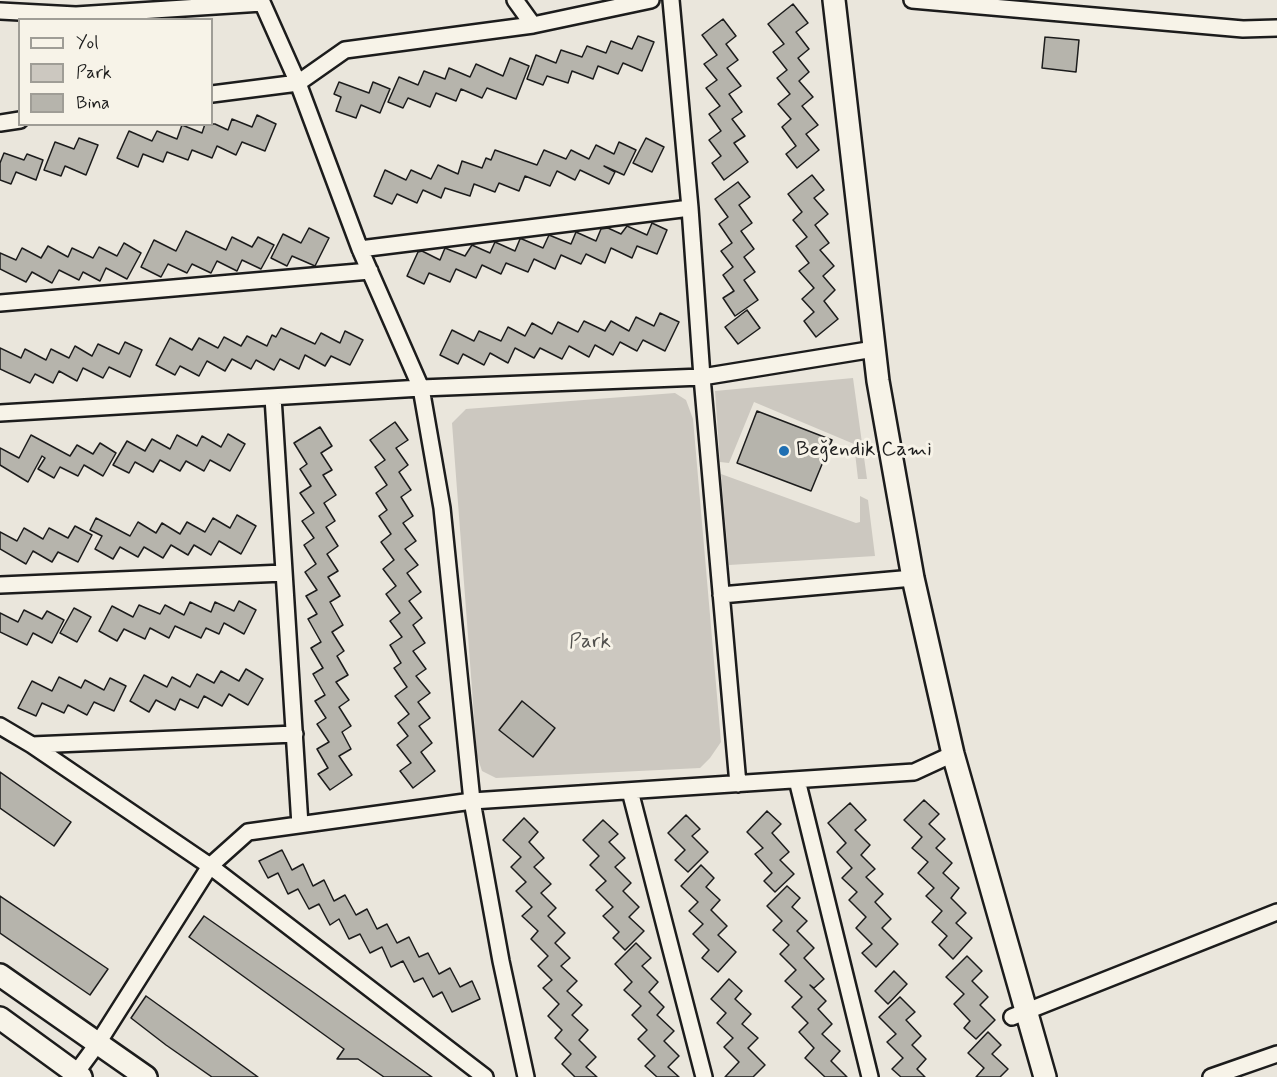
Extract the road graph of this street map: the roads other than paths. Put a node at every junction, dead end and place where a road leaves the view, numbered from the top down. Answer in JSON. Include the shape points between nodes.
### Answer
{"nodes":[{"id":1,"x":515,"y":0,"type":"edge"},
{"id":2,"x":651,"y":0,"type":"edge"},
{"id":3,"x":671,"y":0,"type":"edge"},
{"id":4,"x":834,"y":0,"type":"edge"},
{"id":5,"x":912,"y":0,"type":"edge"},
{"id":6,"x":261,"y":1,"type":"edge"},
{"id":7,"x":0,"y":11,"type":"edge"},
{"id":8,"x":533,"y":26,"type":"junction"},
{"id":9,"x":1277,"y":28,"type":"edge"},
{"id":10,"x":298,"y":83,"type":"junction"},
{"id":11,"x":213,"y":94,"type":"edge"},
{"id":12,"x":18,"y":120,"type":"edge"},
{"id":13,"x":0,"y":123,"type":"edge"},
{"id":14,"x":690,"y":208,"type":"junction"},
{"id":15,"x":360,"y":249,"type":"junction"},
{"id":16,"x":370,"y":271,"type":"junction"},
{"id":17,"x":0,"y":303,"type":"edge"},
{"id":18,"x":874,"y":349,"type":"junction"},
{"id":19,"x":702,"y":377,"type":"junction"},
{"id":20,"x":421,"y":388,"type":"junction"},
{"id":21,"x":273,"y":397,"type":"junction"},
{"id":22,"x":0,"y":413,"type":"edge"},
{"id":23,"x":284,"y":573,"type":"junction"},
{"id":24,"x":913,"y":578,"type":"junction"},
{"id":25,"x":0,"y":585,"type":"edge"},
{"id":26,"x":721,"y":595,"type":"junction"},
{"id":27,"x":0,"y":726,"type":"edge"},
{"id":28,"x":294,"y":734,"type":"junction"},
{"id":29,"x":32,"y":745,"type":"junction"},
{"id":30,"x":953,"y":754,"type":"junction"},
{"id":31,"x":797,"y":780,"type":"junction"},
{"id":32,"x":738,"y":784,"type":"junction"},
{"id":33,"x":630,"y":791,"type":"junction"},
{"id":34,"x":471,"y":801,"type":"junction"},
{"id":35,"x":300,"y":825,"type":"junction"},
{"id":36,"x":210,"y":866,"type":"junction"},
{"id":37,"x":1277,"y":912,"type":"edge"},
{"id":38,"x":0,"y":975,"type":"edge"},
{"id":39,"x":1019,"y":1014,"type":"junction"},
{"id":40,"x":0,"y":1018,"type":"edge"},
{"id":41,"x":98,"y":1043,"type":"junction"},
{"id":42,"x":1277,"y":1054,"type":"edge"},
{"id":43,"x":1252,"y":1070,"type":"edge"},
{"id":44,"x":78,"y":1075,"type":"edge"},
{"id":45,"x":480,"y":1076,"type":"edge"},
{"id":46,"x":146,"y":1077,"type":"edge"},
{"id":47,"x":526,"y":1077,"type":"edge"},
{"id":48,"x":704,"y":1077,"type":"edge"},
{"id":49,"x":870,"y":1077,"type":"edge"},
{"id":50,"x":1045,"y":1077,"type":"edge"},
{"id":51,"x":1211,"y":1077,"type":"edge"}],
"edges":[{"from":1,"to":8,"type":"street"},
{"from":2,"to":8,"type":"street"},
{"from":3,"to":14,"type":"street"},
{"from":4,"to":18,"type":"street"},
{"from":5,"to":9,"type":"street","via":[[1243,29]]},
{"from":6,"to":7,"type":"street","via":[[76,15]]},
{"from":6,"to":10,"type":"street"},
{"from":8,"to":10,"type":"street","via":[[345,50]]},
{"from":10,"to":11,"type":"street"},
{"from":10,"to":15,"type":"street"},
{"from":12,"to":13,"type":"street"},
{"from":14,"to":15,"type":"street"},
{"from":14,"to":19,"type":"street"},
{"from":15,"to":16,"type":"street"},
{"from":16,"to":17,"type":"street"},
{"from":16,"to":20,"type":"street"},
{"from":18,"to":19,"type":"street"},
{"from":18,"to":24,"type":"street"},
{"from":19,"to":20,"type":"street"},
{"from":19,"to":26,"type":"street"},
{"from":20,"to":21,"type":"street"},
{"from":20,"to":34,"type":"street","via":[[441,508]]},
{"from":21,"to":22,"type":"street"},
{"from":21,"to":23,"type":"street"},
{"from":23,"to":25,"type":"street"},
{"from":23,"to":28,"type":"street"},
{"from":24,"to":26,"type":"street"},
{"from":24,"to":30,"type":"street"},
{"from":26,"to":32,"type":"street"},
{"from":27,"to":29,"type":"street"},
{"from":28,"to":29,"type":"street"},
{"from":28,"to":35,"type":"street"},
{"from":29,"to":36,"type":"street"},
{"from":30,"to":31,"type":"street","via":[[914,772]]},
{"from":30,"to":39,"type":"street"},
{"from":31,"to":32,"type":"street"},
{"from":31,"to":49,"type":"street"},
{"from":32,"to":33,"type":"street"},
{"from":33,"to":34,"type":"street"},
{"from":33,"to":48,"type":"street"},
{"from":34,"to":35,"type":"street"},
{"from":34,"to":47,"type":"street"},
{"from":35,"to":36,"type":"street","via":[[248,832]]},
{"from":36,"to":41,"type":"street"},
{"from":36,"to":45,"type":"street"},
{"from":37,"to":39,"type":"street"},
{"from":38,"to":41,"type":"street"},
{"from":39,"to":50,"type":"street"},
{"from":40,"to":44,"type":"street"},
{"from":41,"to":44,"type":"street"},
{"from":41,"to":46,"type":"street"},
{"from":42,"to":43,"type":"street"},
{"from":43,"to":51,"type":"street"}]}
